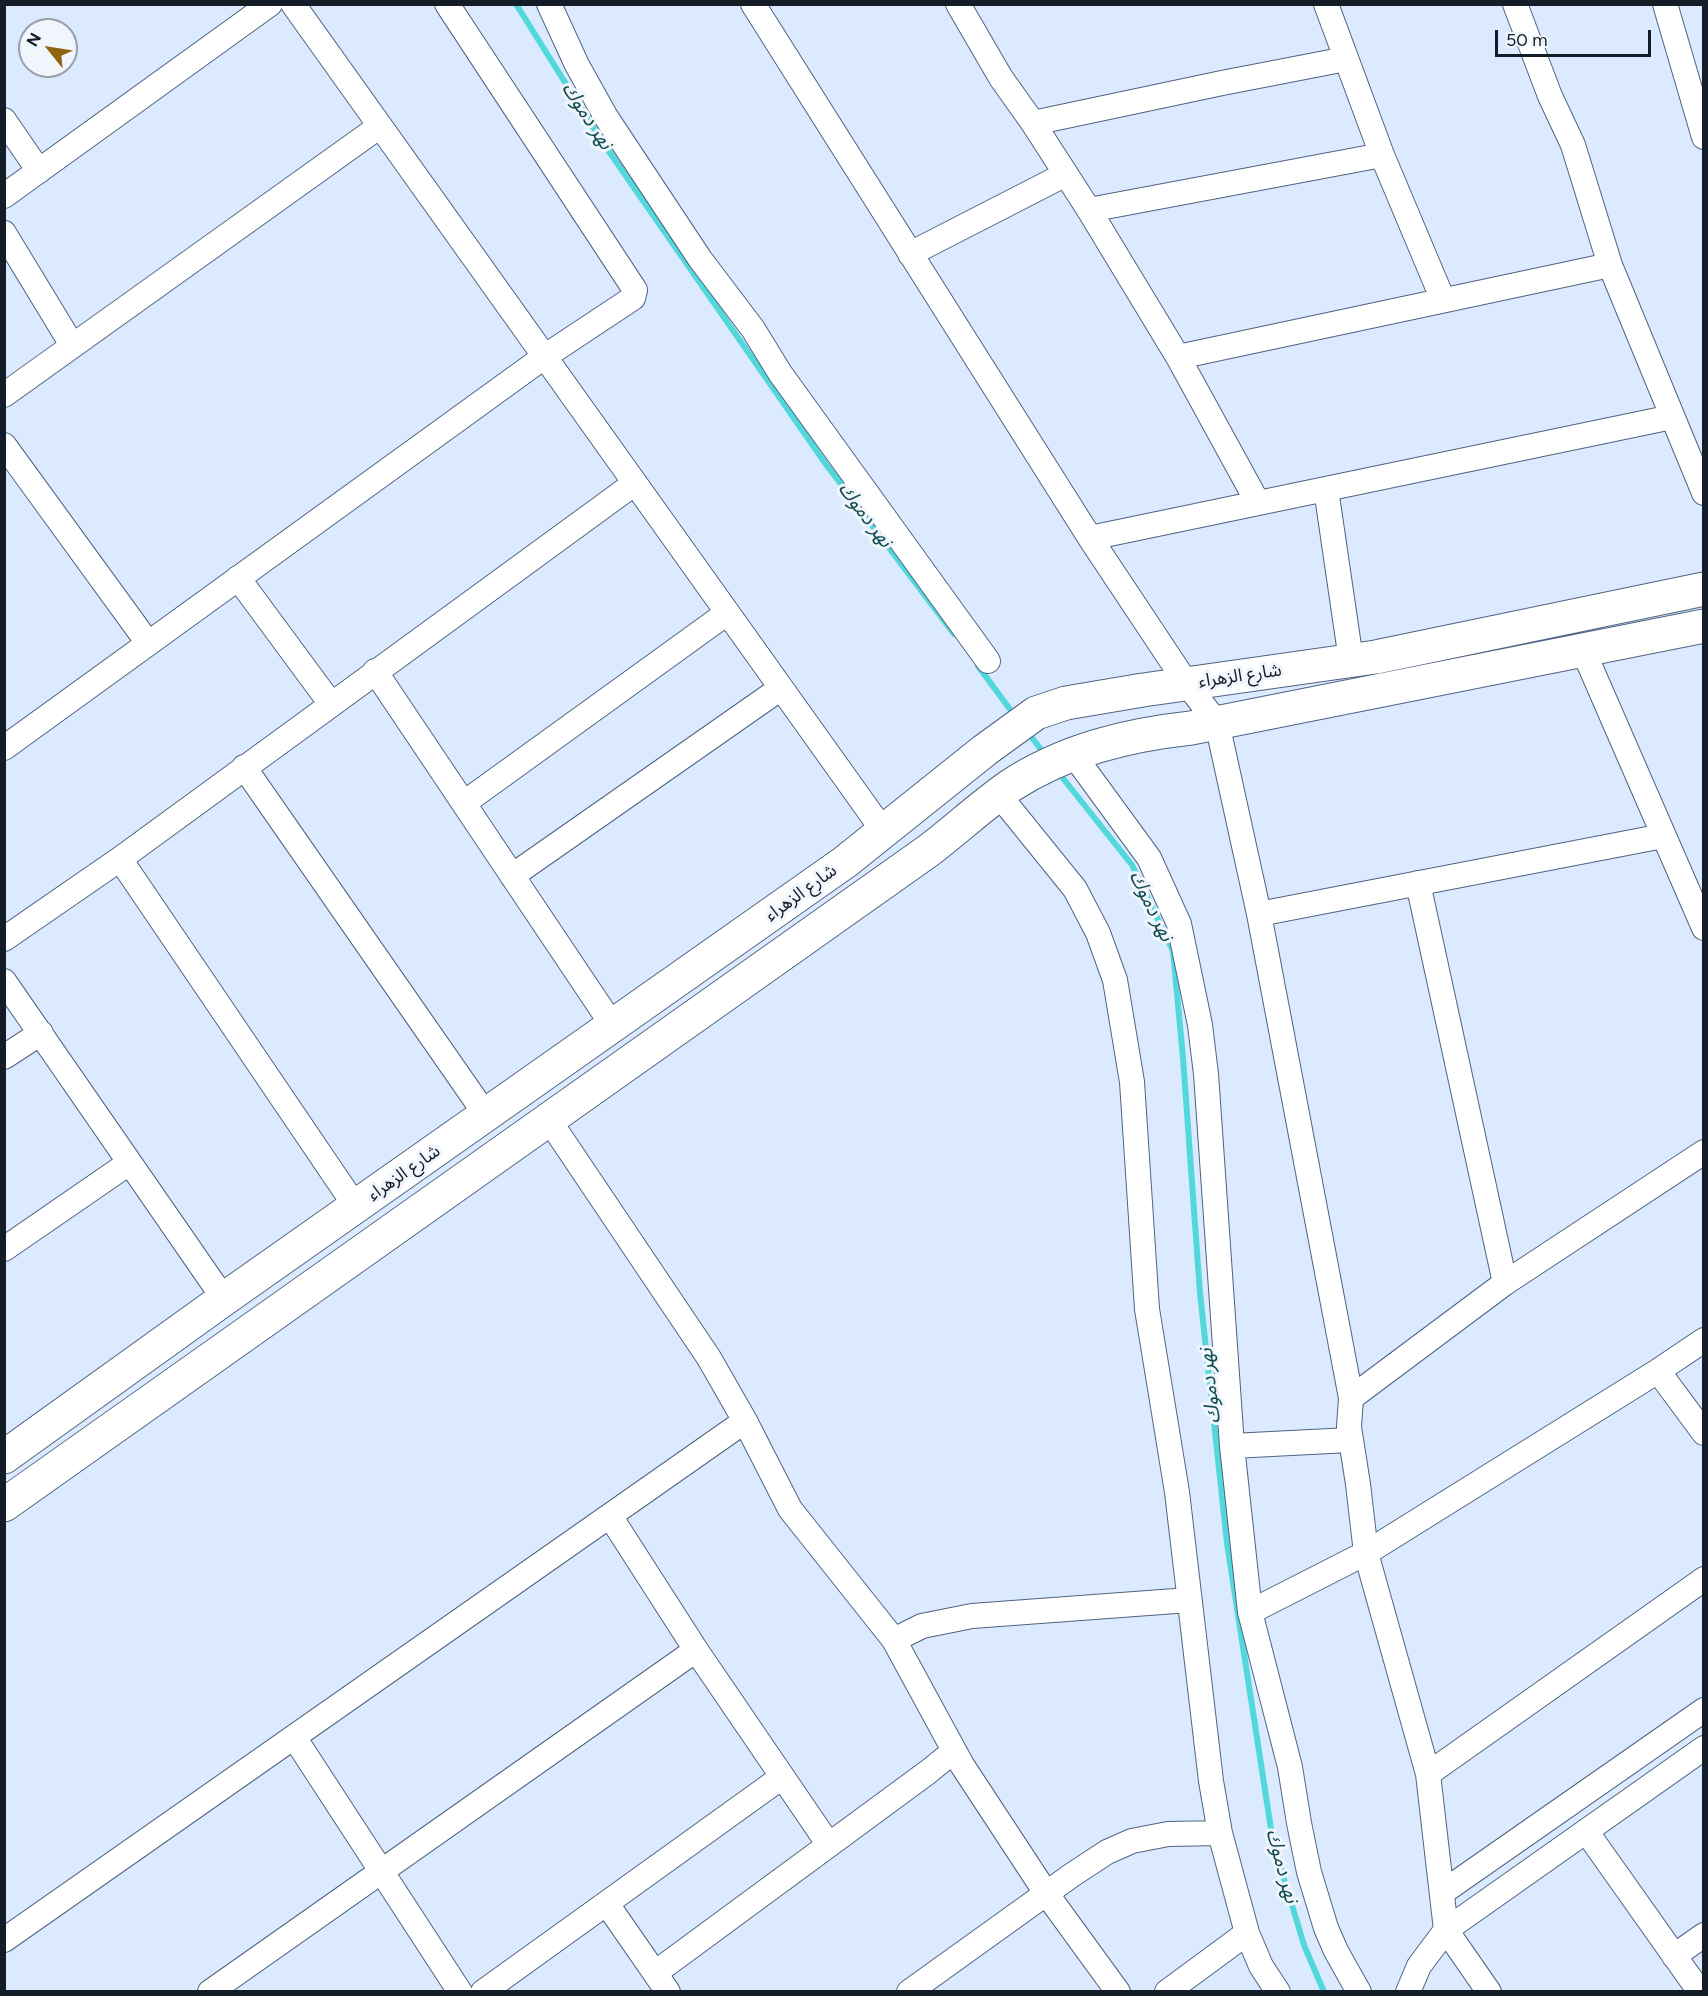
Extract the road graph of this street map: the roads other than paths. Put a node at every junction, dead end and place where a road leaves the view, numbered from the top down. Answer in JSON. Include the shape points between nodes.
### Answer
{"nodes":[{"id":1,"x":270,"y":4,"type":"edge"},
{"id":2,"x":293,"y":4,"type":"edge"},
{"id":3,"x":447,"y":4,"type":"edge"},
{"id":4,"x":549,"y":4,"type":"edge"},
{"id":5,"x":753,"y":4,"type":"edge"},
{"id":6,"x":958,"y":4,"type":"edge"},
{"id":7,"x":1326,"y":4,"type":"edge"},
{"id":8,"x":1515,"y":4,"type":"edge"},
{"id":9,"x":1665,"y":4,"type":"edge"},
{"id":10,"x":1346,"y":59,"type":"junction"},
{"id":11,"x":4,"y":120,"type":"edge"},
{"id":12,"x":1033,"y":123,"type":"junction"},
{"id":13,"x":380,"y":126,"type":"junction"},
{"id":14,"x":1704,"y":137,"type":"edge"},
{"id":15,"x":1382,"y":155,"type":"junction"},
{"id":16,"x":39,"y":171,"type":"junction"},
{"id":17,"x":1066,"y":174,"type":"junction"},
{"id":18,"x":4,"y":196,"type":"edge"},
{"id":19,"x":1089,"y":210,"type":"junction"},
{"id":20,"x":4,"y":233,"type":"edge"},
{"id":21,"x":910,"y":254,"type":"junction"},
{"id":22,"x":1610,"y":265,"type":"junction"},
{"id":23,"x":1443,"y":300,"type":"junction"},
{"id":24,"x":72,"y":345,"type":"junction"},
{"id":25,"x":544,"y":357,"type":"junction"},
{"id":26,"x":1178,"y":357,"type":"junction"},
{"id":27,"x":4,"y":395,"type":"edge"},
{"id":28,"x":1672,"y":417,"type":"junction"},
{"id":29,"x":4,"y":445,"type":"edge"},
{"id":30,"x":635,"y":483,"type":"junction"},
{"id":31,"x":1326,"y":489,"type":"junction"},
{"id":32,"x":1704,"y":493,"type":"edge"},
{"id":33,"x":1258,"y":503,"type":"junction"},
{"id":34,"x":1090,"y":538,"type":"junction"},
{"id":35,"x":238,"y":578,"type":"junction"},
{"id":36,"x":1704,"y":589,"type":"edge"},
{"id":37,"x":727,"y":613,"type":"junction"},
{"id":38,"x":1704,"y":626,"type":"edge"},
{"id":39,"x":148,"y":643,"type":"junction"},
{"id":40,"x":1583,"y":650,"type":"junction"},
{"id":41,"x":1351,"y":660,"type":"junction"},
{"id":42,"x":988,"y":661,"type":"dead end"},
{"id":43,"x":375,"y":671,"type":"junction"},
{"id":44,"x":1187,"y":684,"type":"junction"},
{"id":45,"x":781,"y":688,"type":"junction"},
{"id":46,"x":331,"y":704,"type":"junction"},
{"id":47,"x":1217,"y":723,"type":"junction"},
{"id":48,"x":4,"y":748,"type":"edge"},
{"id":49,"x":1067,"y":756,"type":"junction"},
{"id":50,"x":244,"y":767,"type":"junction"},
{"id":51,"x":1004,"y":791,"type":"junction"},
{"id":52,"x":464,"y":804,"type":"junction"},
{"id":53,"x":884,"y":832,"type":"junction"},
{"id":54,"x":1663,"y":836,"type":"junction"},
{"id":55,"x":120,"y":859,"type":"junction"},
{"id":56,"x":512,"y":876,"type":"junction"},
{"id":57,"x":1418,"y":883,"type":"junction"},
{"id":58,"x":1259,"y":914,"type":"junction"},
{"id":59,"x":1704,"y":928,"type":"edge"},
{"id":60,"x":4,"y":939,"type":"edge"},
{"id":61,"x":4,"y":981,"type":"edge"},
{"id":62,"x":613,"y":1026,"type":"junction"},
{"id":63,"x":41,"y":1033,"type":"junction"},
{"id":64,"x":4,"y":1057,"type":"edge"},
{"id":65,"x":486,"y":1115,"type":"junction"},
{"id":66,"x":549,"y":1120,"type":"junction"},
{"id":67,"x":1704,"y":1152,"type":"edge"},
{"id":68,"x":129,"y":1163,"type":"junction"},
{"id":69,"x":356,"y":1207,"type":"junction"},
{"id":70,"x":312,"y":1237,"type":"junction"},
{"id":71,"x":4,"y":1249,"type":"edge"},
{"id":72,"x":282,"y":1258,"type":"junction"},
{"id":73,"x":338,"y":1269,"type":"junction"},
{"id":74,"x":1505,"y":1283,"type":"junction"},
{"id":75,"x":302,"y":1294,"type":"junction"},
{"id":76,"x":224,"y":1299,"type":"junction"},
{"id":77,"x":1704,"y":1340,"type":"edge"},
{"id":78,"x":1658,"y":1371,"type":"junction"},
{"id":79,"x":1351,"y":1398,"type":"junction"},
{"id":80,"x":746,"y":1421,"type":"junction"},
{"id":81,"x":1704,"y":1433,"type":"edge"},
{"id":82,"x":1350,"y":1440,"type":"junction"},
{"id":83,"x":1232,"y":1446,"type":"junction"},
{"id":84,"x":4,"y":1457,"type":"edge"},
{"id":85,"x":4,"y":1505,"type":"edge"},
{"id":86,"x":610,"y":1516,"type":"junction"},
{"id":87,"x":1366,"y":1553,"type":"junction"},
{"id":88,"x":1704,"y":1579,"type":"edge"},
{"id":89,"x":1189,"y":1600,"type":"junction"},
{"id":90,"x":1250,"y":1612,"type":"junction"},
{"id":91,"x":894,"y":1641,"type":"junction"},
{"id":92,"x":696,"y":1650,"type":"junction"},
{"id":93,"x":1704,"y":1710,"type":"edge"},
{"id":94,"x":294,"y":1737,"type":"junction"},
{"id":95,"x":1704,"y":1748,"type":"edge"},
{"id":96,"x":954,"y":1751,"type":"junction"},
{"id":97,"x":1428,"y":1774,"type":"junction"},
{"id":98,"x":782,"y":1777,"type":"junction"},
{"id":99,"x":1586,"y":1831,"type":"junction"},
{"id":100,"x":1220,"y":1833,"type":"junction"},
{"id":101,"x":829,"y":1845,"type":"junction"},
{"id":102,"x":382,"y":1871,"type":"junction"},
{"id":103,"x":1443,"y":1892,"type":"junction"},
{"id":104,"x":1046,"y":1893,"type":"junction"},
{"id":105,"x":607,"y":1904,"type":"junction"},
{"id":106,"x":1446,"y":1930,"type":"junction"},
{"id":107,"x":1247,"y":1933,"type":"junction"},
{"id":108,"x":1704,"y":1935,"type":"edge"},
{"id":109,"x":4,"y":1940,"type":"edge"},
{"id":110,"x":1674,"y":1956,"type":"junction"},
{"id":111,"x":661,"y":1982,"type":"edge"},
{"id":112,"x":210,"y":1992,"type":"edge"},
{"id":113,"x":460,"y":1992,"type":"edge"},
{"id":114,"x":483,"y":1992,"type":"edge"},
{"id":115,"x":909,"y":1992,"type":"edge"},
{"id":116,"x":1118,"y":1992,"type":"edge"},
{"id":117,"x":1167,"y":1992,"type":"edge"},
{"id":118,"x":1278,"y":1992,"type":"edge"},
{"id":119,"x":1359,"y":1992,"type":"edge"},
{"id":120,"x":1408,"y":1992,"type":"edge"},
{"id":121,"x":1489,"y":1992,"type":"edge"},
{"id":122,"x":1700,"y":1992,"type":"edge"}],
"edges":[{"from":1,"to":16,"type":"street"},
{"from":2,"to":13,"type":"street"},
{"from":3,"to":25,"type":"street","via":[[635,290],[630,301]]},
{"from":4,"to":42,"type":"street","via":[[606,117],[700,260]]},
{"from":5,"to":21,"type":"street"},
{"from":6,"to":12,"type":"street","via":[[1001,78]]},
{"from":7,"to":10,"type":"street"},
{"from":8,"to":22,"type":"street","via":[[1573,145]]},
{"from":9,"to":14,"type":"street"},
{"from":10,"to":12,"type":"street"},
{"from":10,"to":15,"type":"street"},
{"from":11,"to":16,"type":"street"},
{"from":12,"to":17,"type":"street"},
{"from":13,"to":24,"type":"street"},
{"from":13,"to":25,"type":"street"},
{"from":15,"to":19,"type":"street"},
{"from":15,"to":23,"type":"street"},
{"from":16,"to":18,"type":"street"},
{"from":17,"to":19,"type":"street"},
{"from":17,"to":21,"type":"street"},
{"from":19,"to":26,"type":"street"},
{"from":20,"to":24,"type":"street"},
{"from":21,"to":34,"type":"street"},
{"from":22,"to":23,"type":"street"},
{"from":22,"to":28,"type":"street"},
{"from":23,"to":26,"type":"street"},
{"from":24,"to":27,"type":"street"},
{"from":25,"to":30,"type":"street"},
{"from":25,"to":35,"type":"street"},
{"from":26,"to":33,"type":"street"},
{"from":28,"to":31,"type":"street"},
{"from":28,"to":32,"type":"street"},
{"from":29,"to":39,"type":"street"},
{"from":30,"to":37,"type":"street"},
{"from":30,"to":43,"type":"street"},
{"from":31,"to":33,"type":"street"},
{"from":31,"to":41,"type":"street"},
{"from":33,"to":34,"type":"street"},
{"from":34,"to":44,"type":"street"},
{"from":35,"to":39,"type":"street"},
{"from":35,"to":46,"type":"street"},
{"from":36,"to":41,"type":"main road","name":"شارع الزهراء"},
{"from":37,"to":45,"type":"street"},
{"from":37,"to":52,"type":"street"},
{"from":38,"to":40,"type":"main road"},
{"from":39,"to":48,"type":"street"},
{"from":40,"to":47,"type":"main road"},
{"from":40,"to":54,"type":"street"},
{"from":41,"to":44,"type":"main road","name":"شارع الزهراء"},
{"from":43,"to":46,"type":"street"},
{"from":43,"to":52,"type":"street"},
{"from":44,"to":47,"type":"street"},
{"from":44,"to":53,"type":"main road","name":"شارع الزهراء","via":[[1066,703],[1036,713]]},
{"from":45,"to":53,"type":"street"},
{"from":45,"to":56,"type":"street"},
{"from":46,"to":50,"type":"street"},
{"from":47,"to":49,"type":"main road","via":[[1118,739]]},
{"from":47,"to":58,"type":"street"},
{"from":49,"to":51,"type":"main road"},
{"from":49,"to":83,"type":"street","via":[[1149,858],[1179,924],[1206,1074]]},
{"from":50,"to":55,"type":"street"},
{"from":50,"to":65,"type":"street"},
{"from":51,"to":66,"type":"main road","via":[[928,851]]},
{"from":51,"to":89,"type":"street","via":[[1075,889],[1098,933],[1114,980],[1132,1082],[1147,1310],[1177,1492]]},
{"from":52,"to":56,"type":"street"},
{"from":53,"to":62,"type":"main road","name":"شارع الزهراء"},
{"from":54,"to":57,"type":"street"},
{"from":54,"to":59,"type":"street"},
{"from":55,"to":60,"type":"street"},
{"from":55,"to":69,"type":"street"},
{"from":56,"to":62,"type":"street"},
{"from":57,"to":58,"type":"street"},
{"from":57,"to":74,"type":"street"},
{"from":58,"to":79,"type":"street"},
{"from":61,"to":63,"type":"street"},
{"from":62,"to":65,"type":"main road","name":"شارع الزهراء"},
{"from":63,"to":64,"type":"street"},
{"from":63,"to":68,"type":"street"},
{"from":65,"to":69,"type":"main road","name":"شارع الزهراء"},
{"from":66,"to":73,"type":"main road"},
{"from":66,"to":80,"type":"street","via":[[709,1358]]},
{"from":67,"to":74,"type":"street"},
{"from":68,"to":71,"type":"street"},
{"from":68,"to":76,"type":"street"},
{"from":69,"to":70,"type":"main road","name":"شارع الزهراء"},
{"from":70,"to":72,"type":"main road","name":"شارع الزهراء"},
{"from":70,"to":73,"type":"main road","via":[[322,1256]]},
{"from":72,"to":75,"type":"main road","via":[[299,1277]]},
{"from":72,"to":76,"type":"main road","name":"شارع الزهراء"},
{"from":73,"to":75,"type":"main road"},
{"from":74,"to":79,"type":"street"},
{"from":75,"to":85,"type":"main road"},
{"from":76,"to":84,"type":"main road","name":"شارع الزهراء"},
{"from":77,"to":78,"type":"street"},
{"from":78,"to":81,"type":"street"},
{"from":78,"to":87,"type":"street"},
{"from":79,"to":82,"type":"street"},
{"from":80,"to":86,"type":"street"},
{"from":80,"to":91,"type":"street","via":[[790,1509]]},
{"from":82,"to":83,"type":"street"},
{"from":82,"to":87,"type":"street"},
{"from":83,"to":90,"type":"street"},
{"from":86,"to":92,"type":"street"},
{"from":86,"to":94,"type":"street"},
{"from":87,"to":90,"type":"street"},
{"from":87,"to":97,"type":"street"},
{"from":88,"to":97,"type":"street"},
{"from":89,"to":91,"type":"street","via":[[972,1616],[922,1626]]},
{"from":89,"to":100,"type":"street"},
{"from":90,"to":119,"type":"street","via":[[1290,1767],[1309,1872],[1333,1944]]},
{"from":91,"to":96,"type":"street"},
{"from":92,"to":98,"type":"street"},
{"from":92,"to":102,"type":"street"},
{"from":93,"to":103,"type":"street"},
{"from":94,"to":102,"type":"street"},
{"from":94,"to":109,"type":"street"},
{"from":95,"to":99,"type":"street"},
{"from":96,"to":101,"type":"street"},
{"from":96,"to":104,"type":"street"},
{"from":97,"to":103,"type":"street"},
{"from":98,"to":101,"type":"street"},
{"from":98,"to":105,"type":"street"},
{"from":99,"to":106,"type":"street"},
{"from":99,"to":110,"type":"street"},
{"from":100,"to":104,"type":"street","via":[[1168,1834],[1132,1841],[1107,1852]]},
{"from":100,"to":107,"type":"street"},
{"from":101,"to":111,"type":"street"},
{"from":102,"to":112,"type":"street"},
{"from":102,"to":113,"type":"street"},
{"from":103,"to":106,"type":"street"},
{"from":104,"to":115,"type":"street"},
{"from":104,"to":116,"type":"street"},
{"from":105,"to":111,"type":"street"},
{"from":105,"to":114,"type":"street"},
{"from":106,"to":120,"type":"street","via":[[1419,1966]]},
{"from":106,"to":121,"type":"street"},
{"from":107,"to":117,"type":"street"},
{"from":107,"to":118,"type":"street"},
{"from":108,"to":110,"type":"street"},
{"from":110,"to":122,"type":"street"}]}
